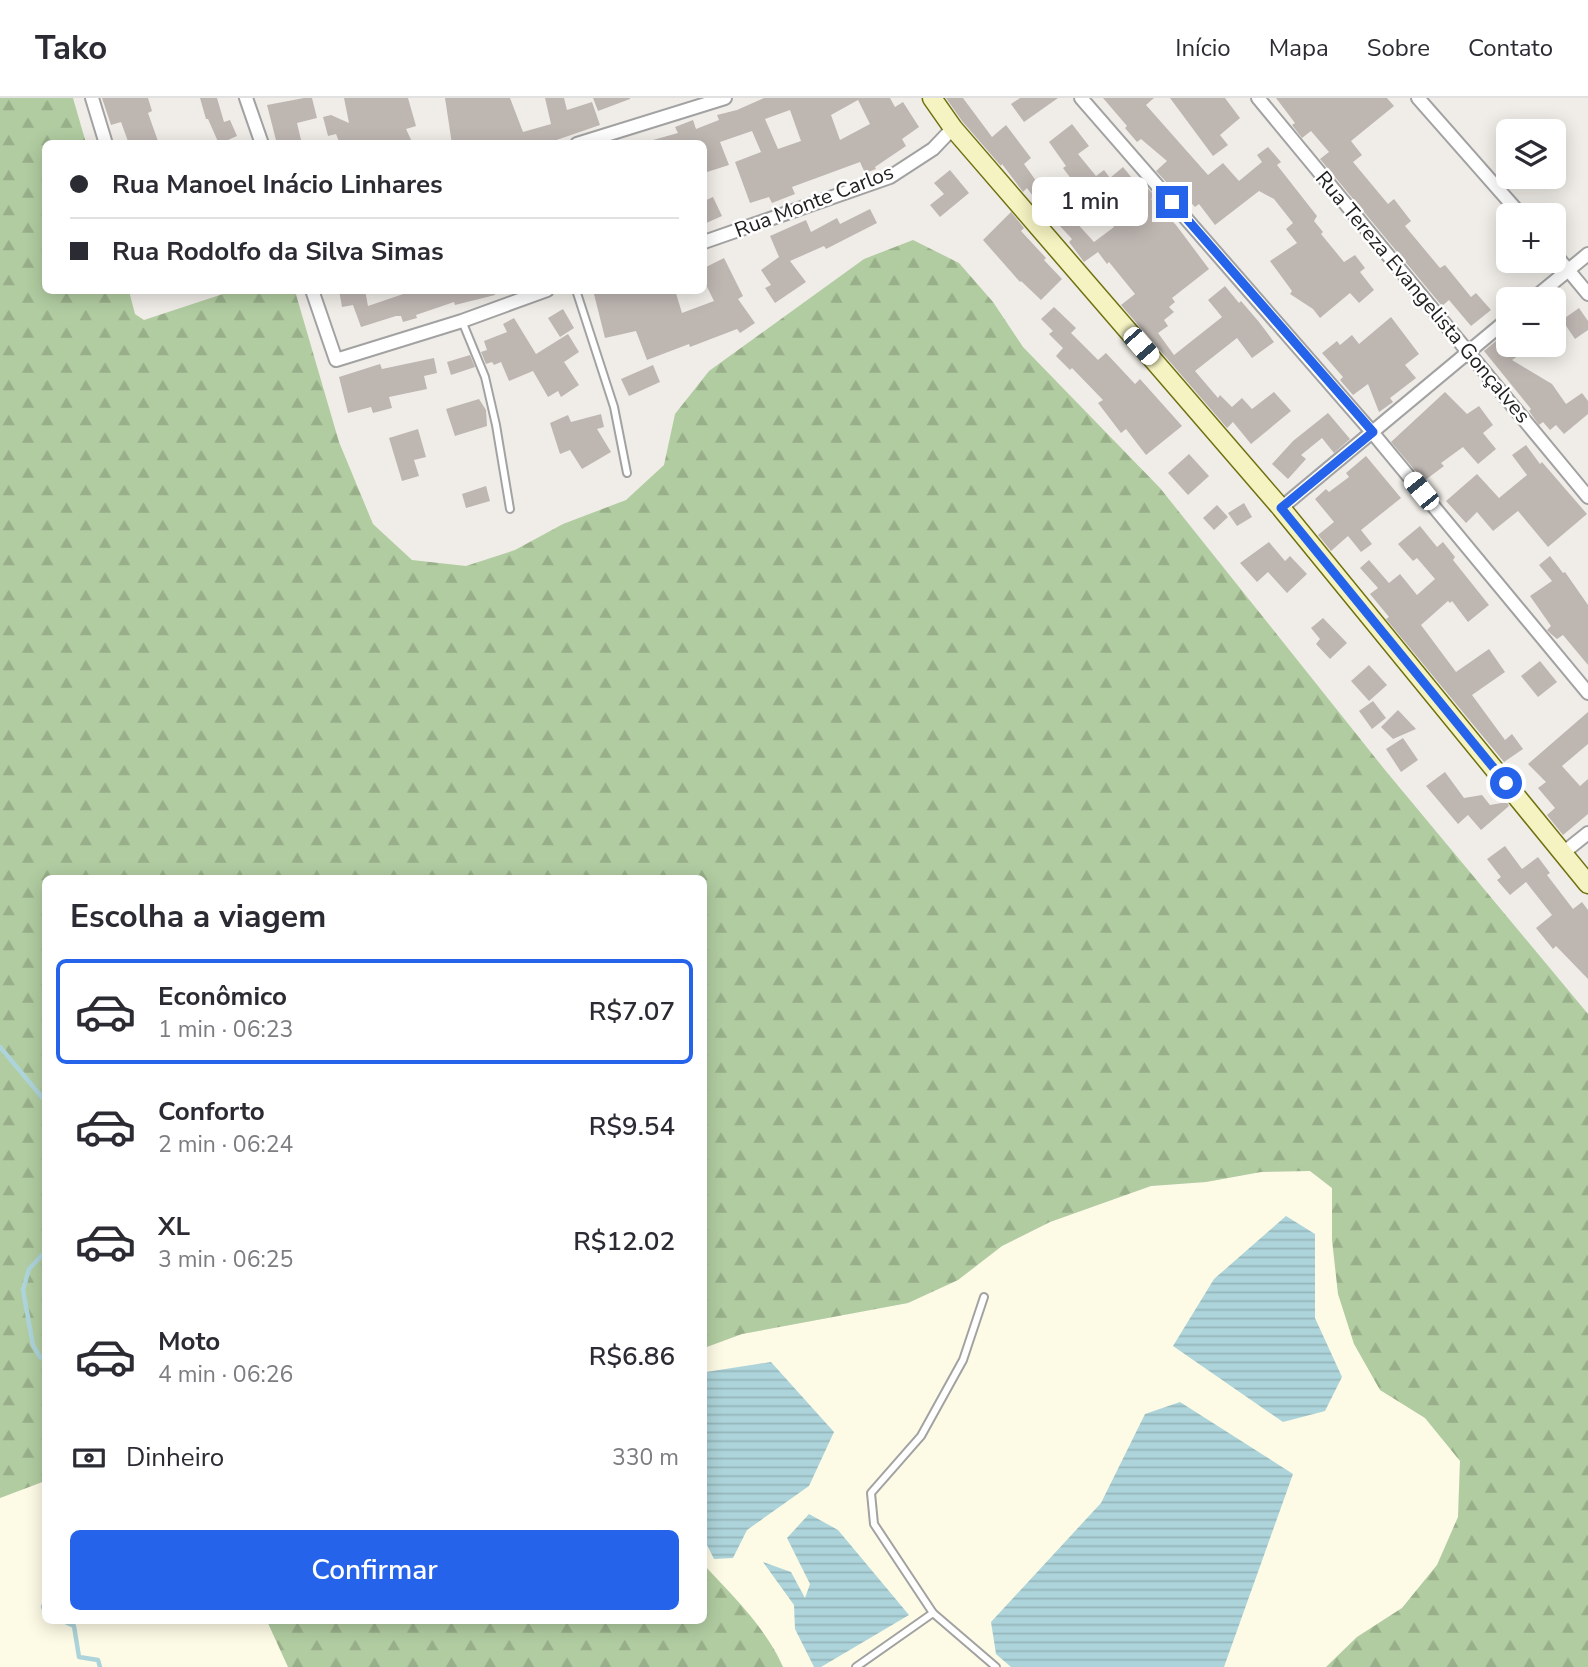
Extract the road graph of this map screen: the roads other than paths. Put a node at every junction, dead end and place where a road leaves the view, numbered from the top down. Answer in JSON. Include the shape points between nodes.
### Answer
{"nodes":[{"id":1,"x":92,"y":98,"type":"edge"},
{"id":2,"x":725,"y":98,"type":"edge"},
{"id":3,"x":932,"y":98,"type":"edge"},
{"id":4,"x":1081,"y":98,"type":"edge"},
{"id":5,"x":1258,"y":98,"type":"edge"},
{"id":6,"x":1418,"y":98,"type":"edge"},
{"id":7,"x":248,"y":99,"type":"edge"},
{"id":8,"x":953,"y":128,"type":"junction"},
{"id":9,"x":105,"y":140,"type":"edge"},
{"id":10,"x":261,"y":140,"type":"edge"},
{"id":11,"x":590,"y":140,"type":"edge"},
{"id":12,"x":1510,"y":203,"type":"edge"},
{"id":13,"x":707,"y":241,"type":"edge"},
{"id":14,"x":1588,"y":254,"type":"edge"},
{"id":15,"x":1566,"y":268,"type":"edge"},
{"id":16,"x":1568,"y":270,"type":"junction"},
{"id":17,"x":1547,"y":287,"type":"edge"},
{"id":18,"x":313,"y":294,"type":"edge"},
{"id":19,"x":536,"y":294,"type":"edge"},
{"id":20,"x":577,"y":294,"type":"edge"},
{"id":21,"x":1588,"y":294,"type":"edge"},
{"id":22,"x":462,"y":321,"type":"junction"},
{"id":23,"x":1496,"y":330,"type":"edge"},
{"id":24,"x":1469,"y":352,"type":"junction"},
{"id":25,"x":1373,"y":432,"type":"junction"},
{"id":26,"x":627,"y":473,"type":"dead end"},
{"id":27,"x":1588,"y":497,"type":"edge"},
{"id":28,"x":1281,"y":508,"type":"junction"},
{"id":29,"x":510,"y":509,"type":"dead end"},
{"id":30,"x":1588,"y":693,"type":"edge"},
{"id":31,"x":1588,"y":833,"type":"edge"},
{"id":32,"x":1563,"y":853,"type":"junction"},
{"id":33,"x":1588,"y":884,"type":"edge"},
{"id":34,"x":984,"y":1297,"type":"dead end"},
{"id":35,"x":933,"y":1613,"type":"junction"},
{"id":36,"x":856,"y":1667,"type":"edge"},
{"id":37,"x":996,"y":1667,"type":"edge"}],
"edges":[{"from":1,"to":9,"type":"street"},
{"from":2,"to":11,"type":"street"},
{"from":3,"to":8,"type":"main road"},
{"from":4,"to":25,"type":"street"},
{"from":5,"to":24,"type":"street","name":"Rua Tereza Evangelista Gonçalves"},
{"from":6,"to":12,"type":"street"},
{"from":7,"to":10,"type":"street"},
{"from":8,"to":13,"type":"street","name":"Rua Monte Carlos","via":[[933,149],[890,177]]},
{"from":8,"to":28,"type":"main road"},
{"from":14,"to":16,"type":"street"},
{"from":15,"to":16,"type":"street"},
{"from":16,"to":17,"type":"street"},
{"from":16,"to":21,"type":"street"},
{"from":18,"to":22,"type":"street","via":[[336,360]]},
{"from":19,"to":22,"type":"street"},
{"from":20,"to":26,"type":"lane","via":[[614,407]]},
{"from":22,"to":29,"type":"lane","via":[[485,377]]},
{"from":23,"to":24,"type":"street"},
{"from":24,"to":25,"type":"street"},
{"from":24,"to":27,"type":"street","name":"Rua Tereza Evangelista Gonçalves"},
{"from":25,"to":28,"type":"street"},
{"from":25,"to":30,"type":"street"},
{"from":28,"to":32,"type":"main road"},
{"from":31,"to":32,"type":"street"},
{"from":32,"to":33,"type":"main road"},
{"from":34,"to":35,"type":"lane","via":[[963,1360],[921,1436],[871,1493],[874,1524]]},
{"from":35,"to":36,"type":"lane"},
{"from":35,"to":37,"type":"lane"}]}
